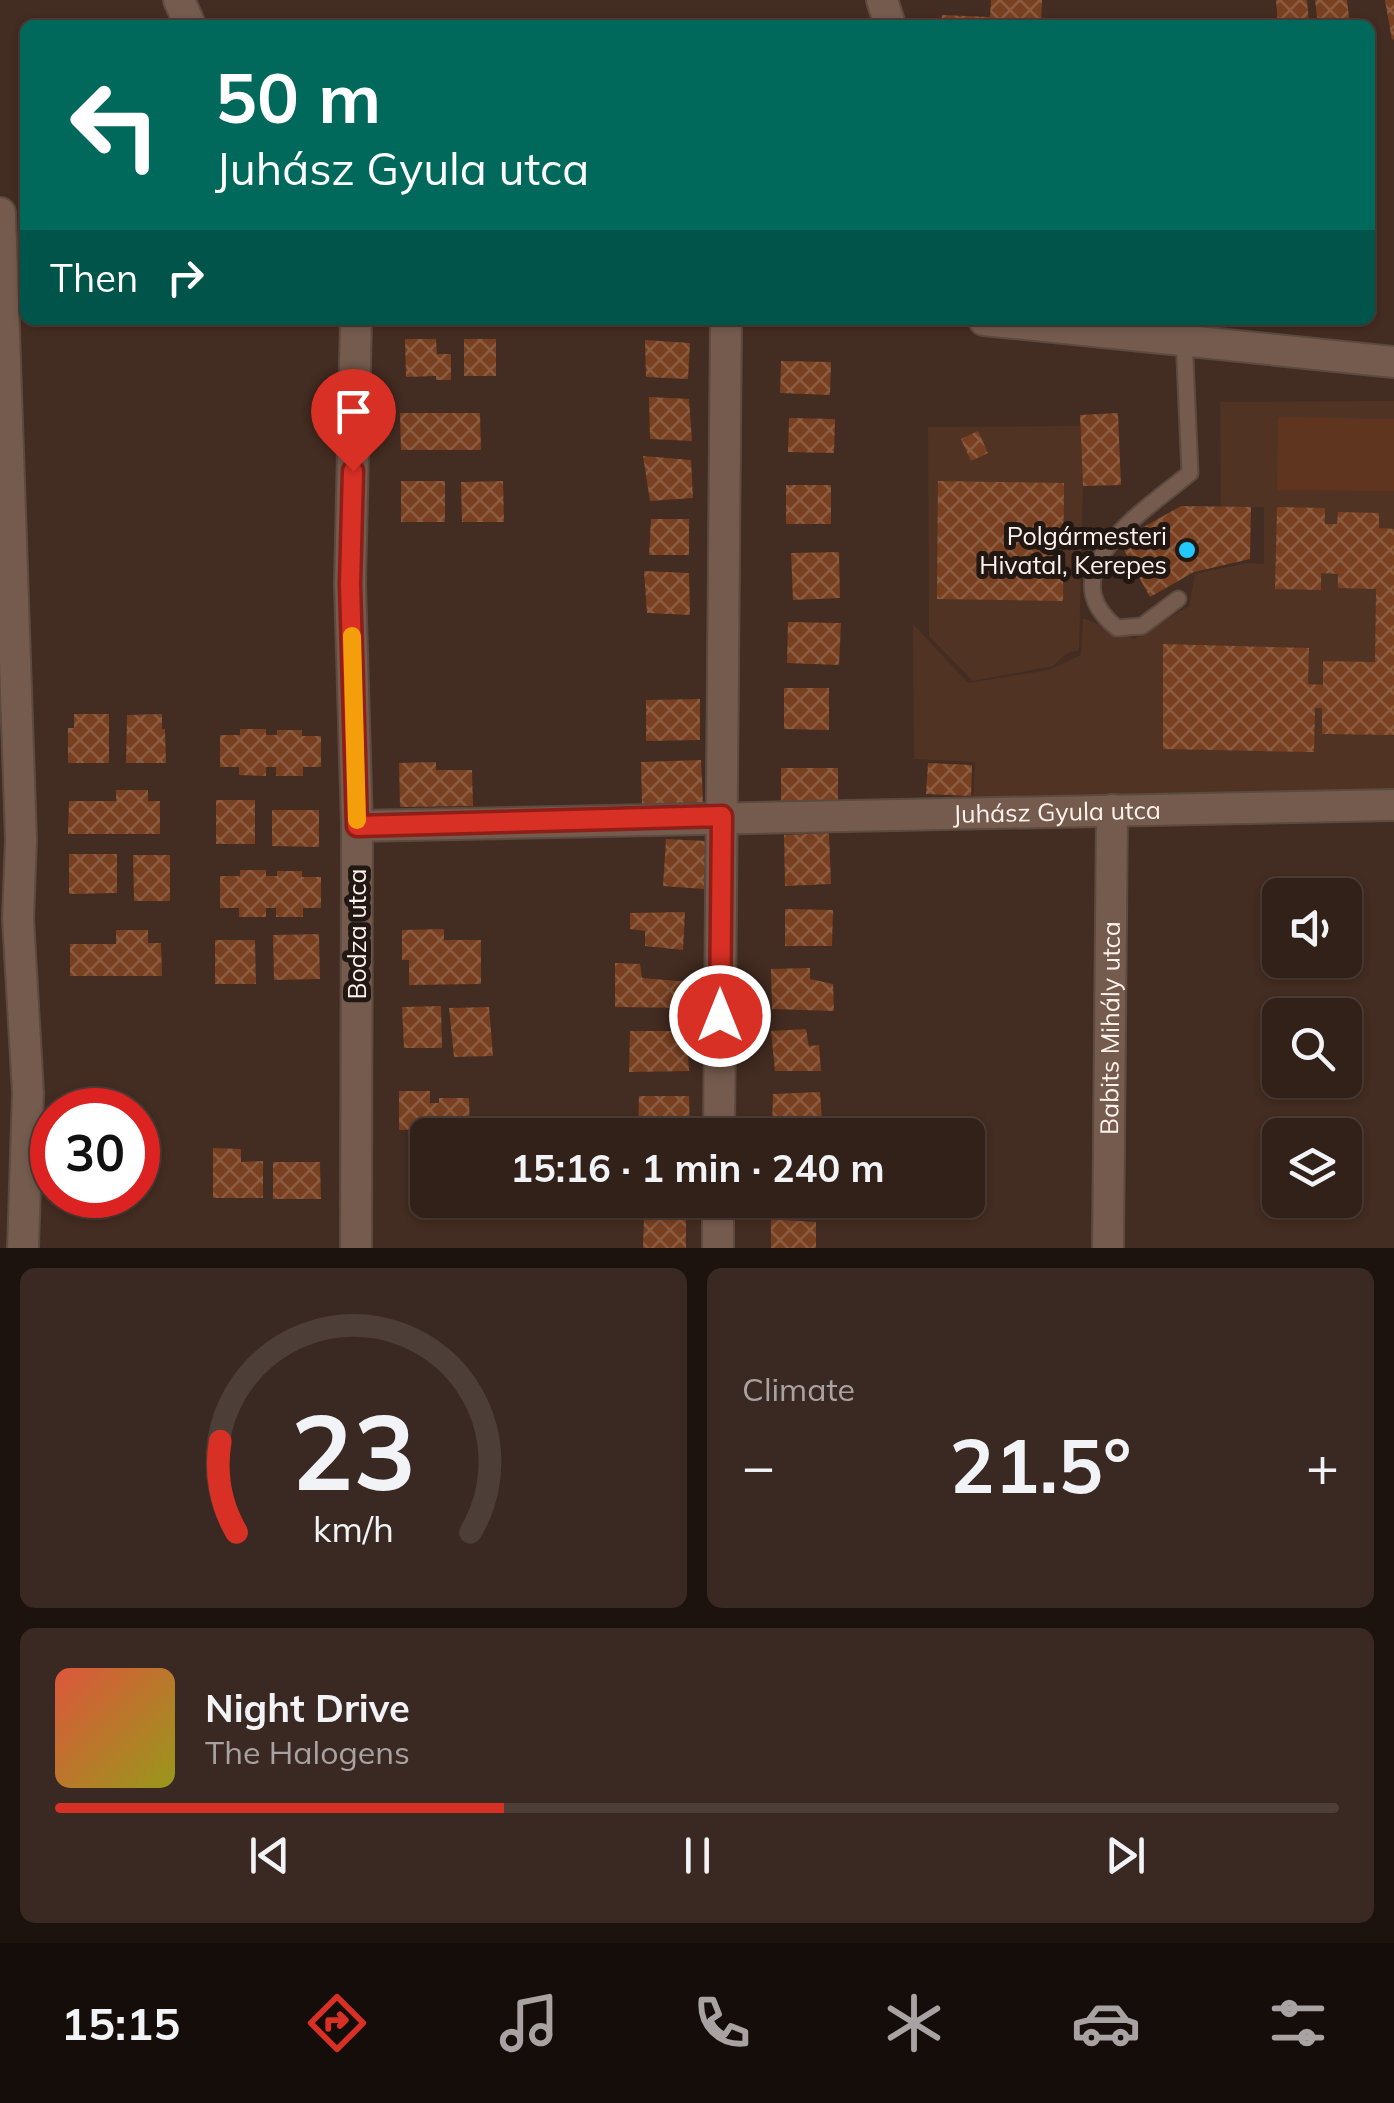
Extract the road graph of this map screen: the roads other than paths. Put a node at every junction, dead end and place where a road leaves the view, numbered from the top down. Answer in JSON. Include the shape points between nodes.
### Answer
{"nodes":[{"id":1,"x":0,"y":213,"type":"edge"},
{"id":2,"x":356,"y":325,"type":"edge"},
{"id":3,"x":726,"y":325,"type":"edge"},
{"id":4,"x":1068,"y":325,"type":"edge"},
{"id":5,"x":1184,"y":338,"type":"junction"},
{"id":6,"x":1394,"y":362,"type":"edge"},
{"id":7,"x":1178,"y":599,"type":"dead end"},
{"id":8,"x":9,"y":762,"type":"edge"},
{"id":9,"x":1394,"y":805,"type":"edge"},
{"id":10,"x":1112,"y":810,"type":"junction"},
{"id":11,"x":722,"y":816,"type":"junction"},
{"id":12,"x":357,"y":826,"type":"junction"},
{"id":13,"x":14,"y":1094,"type":"edge"},
{"id":14,"x":719,"y":1118,"type":"edge"},
{"id":15,"x":718,"y":1218,"type":"edge"},
{"id":16,"x":23,"y":1248,"type":"edge"},
{"id":17,"x":356,"y":1248,"type":"edge"},
{"id":18,"x":718,"y":1248,"type":"edge"},
{"id":19,"x":1108,"y":1248,"type":"edge"}],
"edges":[{"from":1,"to":8,"type":"street"},
{"from":2,"to":12,"type":"street","name":"Bodza utca","via":[[350,584]]},
{"from":3,"to":11,"type":"street"},
{"from":4,"to":5,"type":"street"},
{"from":5,"to":6,"type":"street"},
{"from":5,"to":7,"type":"lane","via":[[1190,473],[1104,548],[1092,592],[1100,614],[1117,628],[1142,626]]},
{"from":8,"to":13,"type":"street","via":[[18,918]]},
{"from":9,"to":10,"type":"street","name":"Juhász Gyula utca"},
{"from":10,"to":11,"type":"street","name":"Juhász Gyula utca"},
{"from":10,"to":19,"type":"street","name":"Babits Mihály utca"},
{"from":11,"to":12,"type":"street","name":"Juhász Gyula utca"},
{"from":11,"to":14,"type":"street"},
{"from":12,"to":17,"type":"street","name":"Bodza utca"},
{"from":13,"to":16,"type":"street"},
{"from":15,"to":18,"type":"street"}]}
